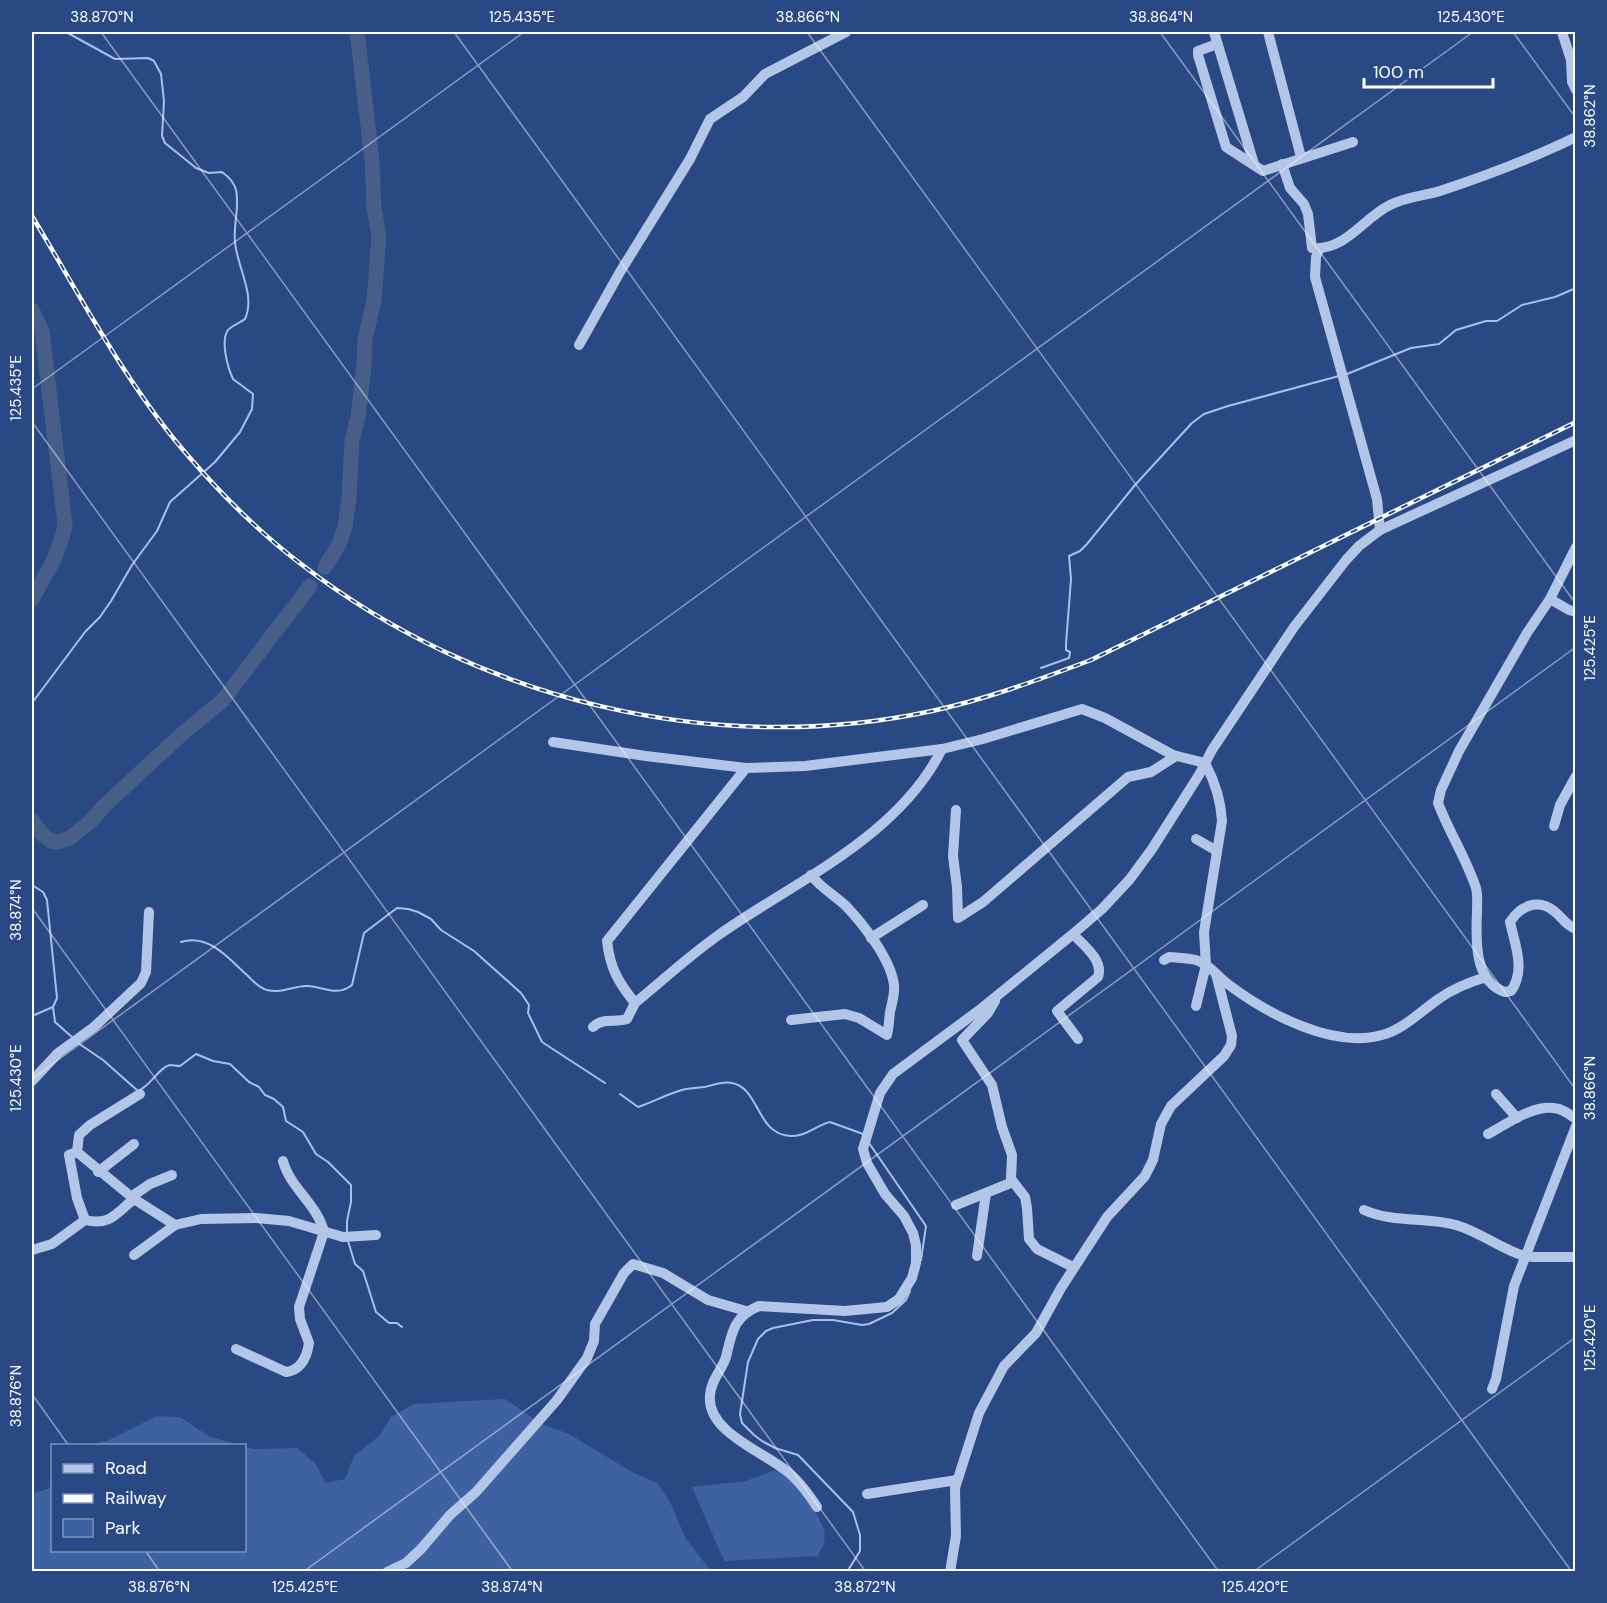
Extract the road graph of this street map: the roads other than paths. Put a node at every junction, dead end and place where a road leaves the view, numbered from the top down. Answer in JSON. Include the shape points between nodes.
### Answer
{"nodes":[{"id":1,"x":846,"y":32,"type":"edge"},
{"id":2,"x":1214,"y":32,"type":"edge"},
{"id":3,"x":1268,"y":32,"type":"edge"},
{"id":4,"x":1562,"y":32,"type":"edge"},
{"id":5,"x":1217,"y":44,"type":"junction"},
{"id":6,"x":1575,"y":90,"type":"edge"},
{"id":7,"x":1575,"y":136,"type":"edge"},
{"id":8,"x":1353,"y":142,"type":"dead end"},
{"id":9,"x":1301,"y":158,"type":"junction"},
{"id":10,"x":1254,"y":164,"type":"junction"},
{"id":11,"x":1282,"y":164,"type":"junction"},
{"id":12,"x":1319,"y":249,"type":"junction"},
{"id":13,"x":579,"y":345,"type":"dead end"},
{"id":14,"x":1575,"y":440,"type":"edge"},
{"id":15,"x":1380,"y":530,"type":"junction"},
{"id":16,"x":1575,"y":547,"type":"edge"},
{"id":17,"x":1550,"y":599,"type":"junction"},
{"id":18,"x":1575,"y":612,"type":"edge"},
{"id":19,"x":553,"y":742,"type":"dead end"},
{"id":20,"x":942,"y":749,"type":"junction"},
{"id":21,"x":1176,"y":756,"type":"junction"},
{"id":22,"x":1205,"y":763,"type":"junction"},
{"id":23,"x":746,"y":768,"type":"junction"},
{"id":24,"x":1575,"y":776,"type":"edge"},
{"id":25,"x":956,"y":810,"type":"dead end"},
{"id":26,"x":1554,"y":826,"type":"dead end"},
{"id":27,"x":1196,"y":839,"type":"dead end"},
{"id":28,"x":1216,"y":851,"type":"junction"},
{"id":29,"x":811,"y":875,"type":"junction"},
{"id":30,"x":923,"y":905,"type":"dead end"},
{"id":31,"x":149,"y":912,"type":"dead end"},
{"id":32,"x":1575,"y":930,"type":"edge"},
{"id":33,"x":1073,"y":934,"type":"junction"},
{"id":34,"x":871,"y":938,"type":"junction"},
{"id":35,"x":1164,"y":960,"type":"dead end"},
{"id":36,"x":1206,"y":965,"type":"junction"},
{"id":37,"x":1216,"y":974,"type":"junction"},
{"id":38,"x":1486,"y":977,"type":"junction"},
{"id":39,"x":1000,"y":993,"type":"junction"},
{"id":40,"x":635,"y":1004,"type":"junction"},
{"id":41,"x":1196,"y":1006,"type":"dead end"},
{"id":42,"x":791,"y":1020,"type":"dead end"},
{"id":43,"x":593,"y":1027,"type":"dead end"},
{"id":44,"x":1078,"y":1039,"type":"dead end"},
{"id":45,"x":32,"y":1081,"type":"edge"},
{"id":46,"x":140,"y":1094,"type":"dead end"},
{"id":47,"x":1496,"y":1095,"type":"dead end"},
{"id":48,"x":1517,"y":1118,"type":"junction"},
{"id":49,"x":1575,"y":1119,"type":"edge"},
{"id":50,"x":1575,"y":1126,"type":"edge"},
{"id":51,"x":1488,"y":1134,"type":"dead end"},
{"id":52,"x":134,"y":1144,"type":"dead end"},
{"id":53,"x":77,"y":1152,"type":"junction"},
{"id":54,"x":1575,"y":1152,"type":"edge"},
{"id":55,"x":1562,"y":1159,"type":"junction"},
{"id":56,"x":283,"y":1161,"type":"dead end"},
{"id":57,"x":98,"y":1172,"type":"junction"},
{"id":58,"x":172,"y":1175,"type":"dead end"},
{"id":59,"x":1013,"y":1182,"type":"junction"},
{"id":60,"x":986,"y":1193,"type":"junction"},
{"id":61,"x":132,"y":1198,"type":"junction"},
{"id":62,"x":956,"y":1205,"type":"dead end"},
{"id":63,"x":1364,"y":1210,"type":"dead end"},
{"id":64,"x":85,"y":1220,"type":"junction"},
{"id":65,"x":175,"y":1225,"type":"junction"},
{"id":66,"x":324,"y":1232,"type":"junction"},
{"id":67,"x":376,"y":1235,"type":"dead end"},
{"id":68,"x":32,"y":1250,"type":"edge"},
{"id":69,"x":134,"y":1255,"type":"dead end"},
{"id":70,"x":976,"y":1256,"type":"dead end"},
{"id":71,"x":1524,"y":1256,"type":"junction"},
{"id":72,"x":1575,"y":1257,"type":"edge"},
{"id":73,"x":1073,"y":1268,"type":"junction"},
{"id":74,"x":746,"y":1311,"type":"junction"},
{"id":75,"x":236,"y":1349,"type":"dead end"},
{"id":76,"x":1492,"y":1389,"type":"dead end"},
{"id":77,"x":957,"y":1480,"type":"junction"},
{"id":78,"x":867,"y":1494,"type":"dead end"},
{"id":79,"x":817,"y":1507,"type":"dead end"},
{"id":80,"x":387,"y":1572,"type":"edge"},
{"id":81,"x":950,"y":1572,"type":"edge"}],
"edges":[{"from":1,"to":13,"type":"street","via":[[765,74],[743,97],[710,119]]},
{"from":2,"to":5,"type":"street"},
{"from":3,"to":9,"type":"street"},
{"from":4,"to":6,"type":"street"},
{"from":5,"to":10,"type":"street"},
{"from":5,"to":10,"type":"street","via":[[1197,51],[1226,147]]},
{"from":7,"to":12,"type":"street","via":[[1490,173],[1393,203],[1342,241]]},
{"from":8,"to":9,"type":"street"},
{"from":9,"to":11,"type":"street"},
{"from":10,"to":11,"type":"street","via":[[1263,171]]},
{"from":11,"to":12,"type":"street","via":[[1290,188],[1308,214],[1312,248]]},
{"from":12,"to":15,"type":"street","via":[[1315,277],[1377,499]]},
{"from":14,"to":15,"type":"street"},
{"from":15,"to":22,"type":"street","via":[[1346,560],[1294,627]]},
{"from":16,"to":17,"type":"street"},
{"from":17,"to":18,"type":"street"},
{"from":17,"to":38,"type":"street","via":[[1459,751],[1438,803],[1477,891],[1477,944]]},
{"from":19,"to":23,"type":"street"},
{"from":20,"to":21,"type":"street","via":[[1082,709]]},
{"from":20,"to":23,"type":"street"},
{"from":20,"to":29,"type":"street","via":[[932,770],[886,819]]},
{"from":21,"to":22,"type":"street"},
{"from":21,"to":25,"type":"street","via":[[1150,772],[1128,777],[984,903],[958,918],[953,856]]},
{"from":22,"to":28,"type":"street","via":[[1214,778],[1221,806]]},
{"from":22,"to":33,"type":"street","via":[[1130,879]]},
{"from":23,"to":40,"type":"street","via":[[607,941],[609,961]]},
{"from":24,"to":26,"type":"street"},
{"from":27,"to":28,"type":"street"},
{"from":28,"to":36,"type":"street","via":[[1204,932]]},
{"from":29,"to":34,"type":"street","via":[[843,903]]},
{"from":29,"to":40,"type":"street","via":[[718,935]]},
{"from":30,"to":34,"type":"street"},
{"from":31,"to":45,"type":"street","via":[[144,978]]},
{"from":32,"to":38,"type":"street","via":[[1540,903],[1529,905],[1510,922],[1519,960],[1515,985],[1505,992]]},
{"from":33,"to":39,"type":"street"},
{"from":33,"to":44,"type":"street","via":[[1094,956],[1100,971],[1098,977],[1057,1011]]},
{"from":34,"to":42,"type":"street","via":[[894,983],[887,1035],[845,1014]]},
{"from":35,"to":36,"type":"street","via":[[1195,960]]},
{"from":36,"to":37,"type":"street"},
{"from":36,"to":41,"type":"street"},
{"from":37,"to":38,"type":"street","via":[[1288,1020],[1315,1031],[1354,1039],[1389,1033],[1442,996]]},
{"from":37,"to":73,"type":"street","via":[[1231,1045],[1171,1106],[1144,1176],[1107,1217]]},
{"from":39,"to":59,"type":"street","via":[[988,1013],[962,1040],[992,1085],[1012,1155]]},
{"from":39,"to":74,"type":"street","via":[[893,1074],[880,1093],[863,1149],[885,1194],[904,1216],[916,1245],[912,1278],[899,1299],[875,1309],[759,1306]]},
{"from":40,"to":43,"type":"street","via":[[627,1019],[605,1020]]},
{"from":46,"to":53,"type":"street","via":[[79,1135]]},
{"from":47,"to":48,"type":"street"},
{"from":48,"to":49,"type":"street","via":[[1553,1108]]},
{"from":48,"to":51,"type":"street"},
{"from":50,"to":55,"type":"street"},
{"from":52,"to":57,"type":"street"},
{"from":53,"to":57,"type":"street"},
{"from":53,"to":64,"type":"street","via":[[69,1155]]},
{"from":54,"to":55,"type":"street"},
{"from":55,"to":71,"type":"street"},
{"from":56,"to":66,"type":"street"},
{"from":57,"to":61,"type":"street"},
{"from":58,"to":61,"type":"street","via":[[150,1184]]},
{"from":59,"to":60,"type":"street"},
{"from":59,"to":73,"type":"street","via":[[1025,1197],[1029,1239],[1037,1249]]},
{"from":60,"to":62,"type":"street"},
{"from":60,"to":70,"type":"street"},
{"from":61,"to":64,"type":"street","via":[[104,1223]]},
{"from":61,"to":65,"type":"street"},
{"from":63,"to":71,"type":"street","via":[[1375,1215],[1458,1226]]},
{"from":64,"to":68,"type":"street","via":[[52,1244]]},
{"from":65,"to":66,"type":"street","via":[[201,1219],[256,1218],[289,1221]]},
{"from":65,"to":69,"type":"street"},
{"from":66,"to":67,"type":"street","via":[[344,1237]]},
{"from":66,"to":75,"type":"street","via":[[299,1307],[309,1343],[301,1365],[286,1372]]},
{"from":71,"to":72,"type":"street"},
{"from":71,"to":76,"type":"street"},
{"from":73,"to":77,"type":"street","via":[[1036,1333],[1004,1366],[978,1413]]},
{"from":74,"to":79,"type":"street","via":[[739,1318],[712,1384],[711,1407],[726,1430],[783,1467]]},
{"from":74,"to":80,"type":"street","via":[[708,1300],[663,1273],[633,1264],[595,1324],[587,1358],[557,1400],[421,1549],[406,1563]]},
{"from":77,"to":78,"type":"street"},
{"from":77,"to":81,"type":"street","via":[[956,1536]]}]}
